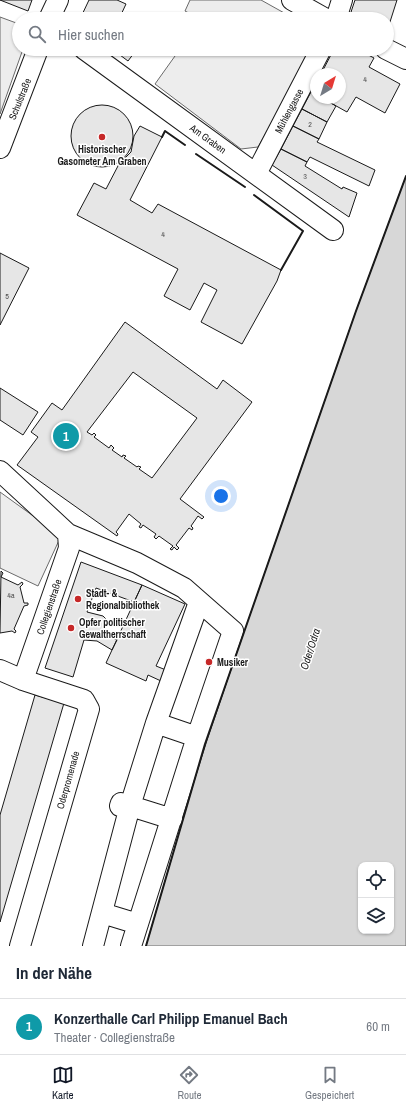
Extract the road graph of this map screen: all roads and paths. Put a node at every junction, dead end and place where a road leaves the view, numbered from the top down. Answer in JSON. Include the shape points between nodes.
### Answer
{"nodes":[{"id":1,"x":58,"y":0,"type":"edge"},
{"id":2,"x":292,"y":0,"type":"edge"},
{"id":3,"x":342,"y":0,"type":"edge"},
{"id":4,"x":52,"y":12,"type":"edge"},
{"id":5,"x":313,"y":12,"type":"edge"},
{"id":6,"x":338,"y":12,"type":"edge"},
{"id":7,"x":394,"y":53,"type":"edge"},
{"id":8,"x":35,"y":56,"type":"edge"},
{"id":9,"x":94,"y":56,"type":"edge"},
{"id":10,"x":317,"y":56,"type":"edge"},
{"id":11,"x":406,"y":59,"type":"edge"},
{"id":12,"x":0,"y":148,"type":"edge"},
{"id":13,"x":256,"y":174,"type":"junction"},
{"id":14,"x":333,"y":230,"type":"dead end"},
{"id":15,"x":0,"y":471,"type":"edge"},
{"id":16,"x":68,"y":534,"type":"junction"},
{"id":17,"x":199,"y":602,"type":"junction"},
{"id":18,"x":0,"y":670,"type":"edge"},
{"id":19,"x":23,"y":680,"type":"junction"},
{"id":20,"x":156,"y":723,"type":"junction"},
{"id":21,"x":197,"y":737,"type":"junction"},
{"id":22,"x":124,"y":811,"type":"junction"},
{"id":23,"x":172,"y":819,"type":"junction"},
{"id":24,"x":102,"y":913,"type":"junction"},
{"id":25,"x":138,"y":924,"type":"junction"},
{"id":26,"x":20,"y":946,"type":"edge"},
{"id":27,"x":94,"y":946,"type":"edge"},
{"id":28,"x":131,"y":946,"type":"edge"}],
"edges":[{"from":1,"to":4,"type":"street"},
{"from":2,"to":5,"type":"street"},
{"from":3,"to":6,"type":"street"},
{"from":7,"to":11,"type":"street"},
{"from":8,"to":12,"type":"street","name":"Schulstraße"},
{"from":9,"to":13,"type":"street","name":"Am Graben"},
{"from":10,"to":13,"type":"street","name":"Mühlengasse"},
{"from":13,"to":14,"type":"street","name":"Am Graben"},
{"from":15,"to":16,"type":"street"},
{"from":16,"to":17,"type":"street","via":[[137,563],[184,588]]},
{"from":16,"to":19,"type":"street","name":"Collegienstraße","via":[[70,548]]},
{"from":17,"to":20,"type":"street"},
{"from":17,"to":21,"type":"street","via":[[233,631]]},
{"from":18,"to":19,"type":"street","name":"Oderpromenade"},
{"from":19,"to":26,"type":"street","name":"Oderpromenade","via":[[84,700],[89,709]]},
{"from":20,"to":21,"type":"street"},
{"from":20,"to":22,"type":"street"},
{"from":21,"to":23,"type":"street"},
{"from":22,"to":23,"type":"street"},
{"from":22,"to":24,"type":"street"},
{"from":23,"to":25,"type":"street"},
{"from":24,"to":25,"type":"street"},
{"from":24,"to":27,"type":"street"},
{"from":25,"to":28,"type":"street"}]}
